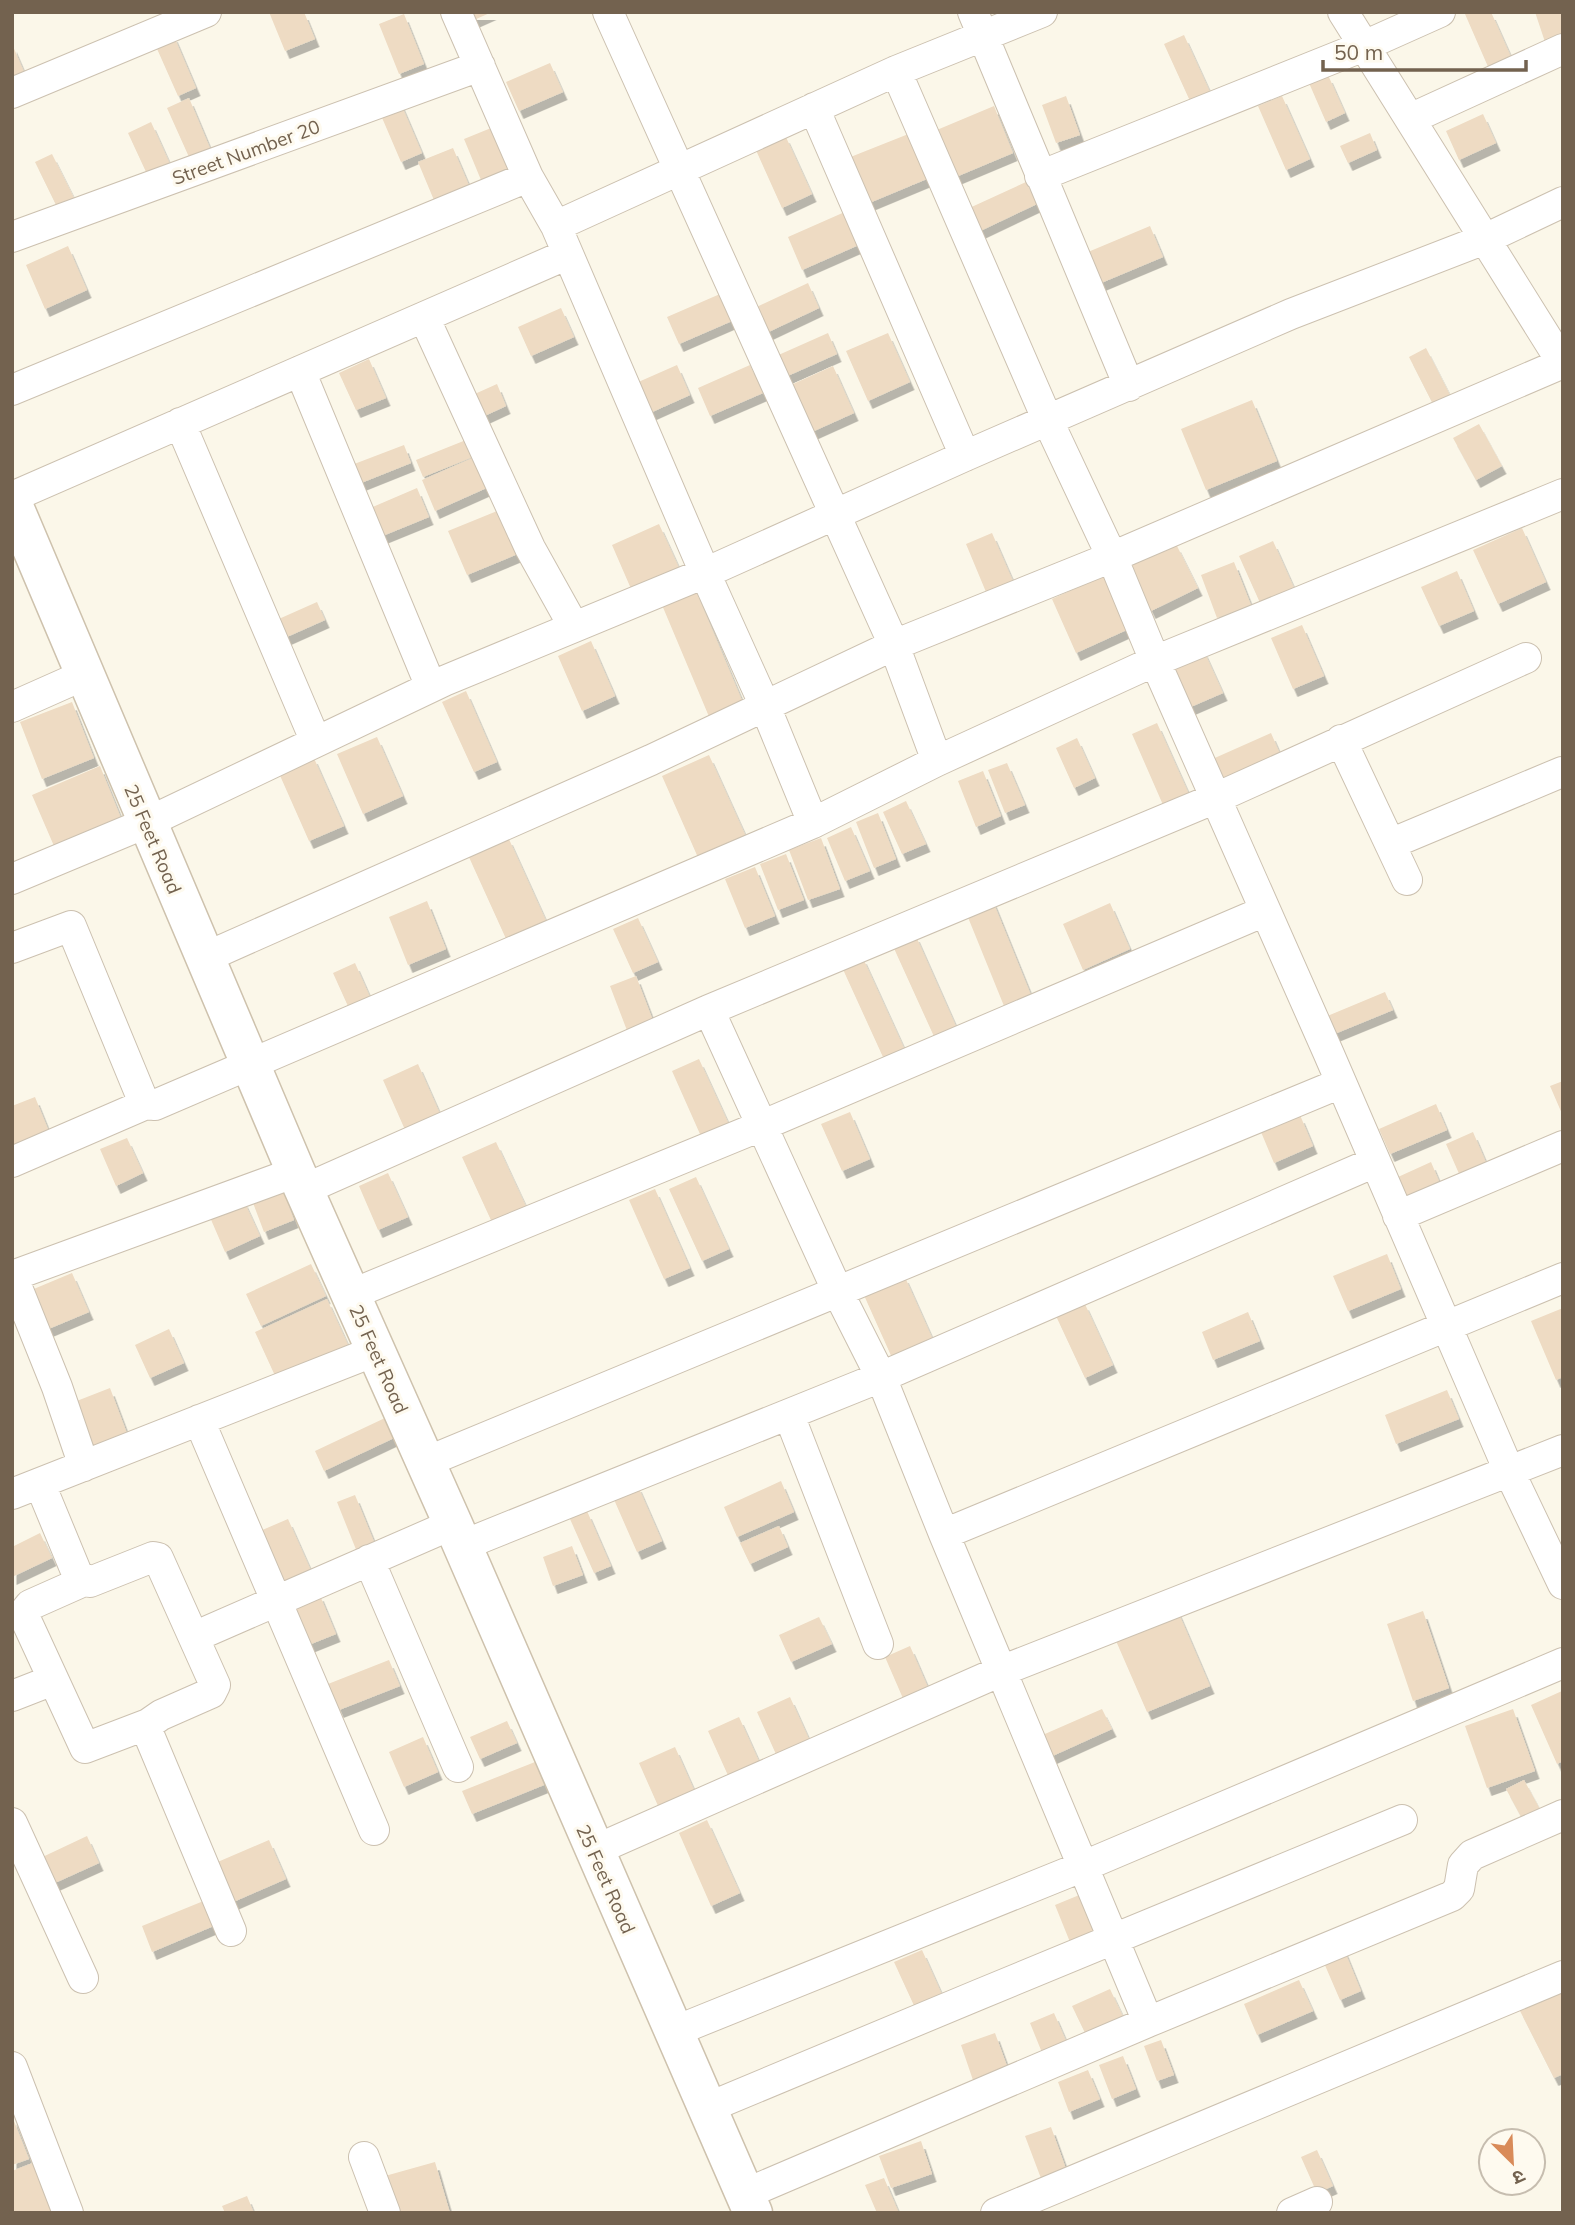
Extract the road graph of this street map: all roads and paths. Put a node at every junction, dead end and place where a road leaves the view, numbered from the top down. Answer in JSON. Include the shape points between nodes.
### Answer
{"nodes":[{"id":1,"x":206,"y":12,"type":"edge"},
{"id":2,"x":456,"y":12,"type":"edge"},
{"id":3,"x":608,"y":12,"type":"edge"},
{"id":4,"x":1042,"y":12,"type":"edge"},
{"id":5,"x":1343,"y":12,"type":"edge"},
{"id":6,"x":1440,"y":12,"type":"edge"},
{"id":7,"x":978,"y":25,"type":"edge"},
{"id":8,"x":1364,"y":46,"type":"junction"},
{"id":9,"x":1563,"y":49,"type":"edge"},
{"id":10,"x":480,"y":66,"type":"junction"},
{"id":11,"x":896,"y":71,"type":"junction"},
{"id":12,"x":12,"y":93,"type":"edge"},
{"id":13,"x":814,"y":108,"type":"junction"},
{"id":14,"x":1410,"y":119,"type":"junction"},
{"id":15,"x":677,"y":170,"type":"junction"},
{"id":16,"x":1040,"y":176,"type":"junction"},
{"id":17,"x":528,"y":177,"type":"junction"},
{"id":18,"x":1563,"y":202,"type":"edge"},
{"id":19,"x":556,"y":226,"type":"junction"},
{"id":20,"x":12,"y":237,"type":"edge"},
{"id":21,"x":1485,"y":239,"type":"junction"},
{"id":22,"x":568,"y":254,"type":"junction"},
{"id":23,"x":424,"y":317,"type":"junction"},
{"id":24,"x":1563,"y":364,"type":"edge"},
{"id":25,"x":300,"y":371,"type":"junction"},
{"id":26,"x":1129,"y":386,"type":"junction"},
{"id":27,"x":12,"y":390,"type":"edge"},
{"id":28,"x":1048,"y":421,"type":"junction"},
{"id":29,"x":180,"y":423,"type":"junction"},
{"id":30,"x":965,"y":456,"type":"junction"},
{"id":31,"x":1563,"y":494,"type":"edge"},
{"id":32,"x":12,"y":496,"type":"edge"},
{"id":33,"x":12,"y":502,"type":"edge"},
{"id":34,"x":836,"y":515,"type":"junction"},
{"id":35,"x":1112,"y":556,"type":"junction"},
{"id":36,"x":705,"y":573,"type":"junction"},
{"id":37,"x":574,"y":627,"type":"junction"},
{"id":38,"x":894,"y":645,"type":"junction"},
{"id":39,"x":1526,"y":658,"type":"dead end"},
{"id":40,"x":1155,"y":661,"type":"junction"},
{"id":41,"x":84,"y":675,"type":"junction"},
{"id":42,"x":431,"y":687,"type":"junction"},
{"id":43,"x":765,"y":706,"type":"junction"},
{"id":44,"x":12,"y":707,"type":"edge"},
{"id":45,"x":1340,"y":740,"type":"junction"},
{"id":46,"x":316,"y":742,"type":"junction"},
{"id":47,"x":937,"y":761,"type":"junction"},
{"id":48,"x":1562,"y":772,"type":"edge"},
{"id":49,"x":1216,"y":798,"type":"junction"},
{"id":50,"x":146,"y":823,"type":"junction"},
{"id":51,"x":813,"y":823,"type":"junction"},
{"id":52,"x":1390,"y":844,"type":"junction"},
{"id":53,"x":12,"y":879,"type":"edge"},
{"id":54,"x":1408,"y":880,"type":"dead end"},
{"id":55,"x":1265,"y":911,"type":"junction"},
{"id":56,"x":12,"y":948,"type":"edge"},
{"id":57,"x":204,"y":958,"type":"junction"},
{"id":58,"x":709,"y":1010,"type":"junction"},
{"id":59,"x":250,"y":1065,"type":"junction"},
{"id":60,"x":1341,"y":1083,"type":"junction"},
{"id":61,"x":146,"y":1104,"type":"junction"},
{"id":62,"x":761,"y":1126,"type":"junction"},
{"id":63,"x":1563,"y":1146,"type":"edge"},
{"id":64,"x":12,"y":1162,"type":"edge"},
{"id":65,"x":1376,"y":1162,"type":"junction"},
{"id":66,"x":299,"y":1181,"type":"junction"},
{"id":67,"x":1398,"y":1216,"type":"junction"},
{"id":68,"x":12,"y":1276,"type":"edge"},
{"id":69,"x":1563,"y":1278,"type":"edge"},
{"id":70,"x":837,"y":1290,"type":"junction"},
{"id":71,"x":350,"y":1295,"type":"junction"},
{"id":72,"x":1447,"y":1327,"type":"junction"},
{"id":73,"x":375,"y":1351,"type":"junction"},
{"id":74,"x":881,"y":1377,"type":"junction"},
{"id":75,"x":789,"y":1415,"type":"junction"},
{"id":76,"x":199,"y":1420,"type":"junction"},
{"id":77,"x":1563,"y":1450,"type":"edge"},
{"id":78,"x":425,"y":1462,"type":"junction"},
{"id":79,"x":84,"y":1466,"type":"junction"},
{"id":80,"x":1509,"y":1471,"type":"junction"},
{"id":81,"x":40,"y":1483,"type":"junction"},
{"id":82,"x":12,"y":1494,"type":"edge"},
{"id":83,"x":944,"y":1534,"type":"junction"},
{"id":84,"x":457,"y":1535,"type":"junction"},
{"id":85,"x":369,"y":1560,"type":"junction"},
{"id":86,"x":85,"y":1581,"type":"junction"},
{"id":87,"x":1563,"y":1584,"type":"edge"},
{"id":88,"x":276,"y":1601,"type":"junction"},
{"id":89,"x":194,"y":1637,"type":"junction"},
{"id":90,"x":878,"y":1644,"type":"dead end"},
{"id":91,"x":1563,"y":1662,"type":"edge"},
{"id":92,"x":1001,"y":1671,"type":"junction"},
{"id":93,"x":53,"y":1680,"type":"junction"},
{"id":94,"x":12,"y":1696,"type":"edge"},
{"id":95,"x":148,"y":1724,"type":"junction"},
{"id":96,"x":458,"y":1767,"type":"dead end"},
{"id":97,"x":1563,"y":1815,"type":"edge"},
{"id":98,"x":1402,"y":1820,"type":"dead end"},
{"id":99,"x":12,"y":1823,"type":"edge"},
{"id":100,"x":374,"y":1830,"type":"dead end"},
{"id":101,"x":593,"y":1851,"type":"junction"},
{"id":102,"x":1084,"y":1866,"type":"junction"},
{"id":103,"x":232,"y":1931,"type":"dead end"},
{"id":104,"x":1114,"y":1940,"type":"junction"},
{"id":105,"x":1563,"y":1976,"type":"edge"},
{"id":106,"x":83,"y":1978,"type":"dead end"},
{"id":107,"x":1148,"y":2022,"type":"junction"},
{"id":108,"x":674,"y":2032,"type":"junction"},
{"id":109,"x":15,"y":2083,"type":"edge"},
{"id":110,"x":707,"y":2108,"type":"junction"},
{"id":111,"x":364,"y":2157,"type":"dead end"},
{"id":112,"x":748,"y":2204,"type":"edge"},
{"id":113,"x":379,"y":2211,"type":"edge"},
{"id":114,"x":68,"y":2213,"type":"edge"},
{"id":115,"x":996,"y":2213,"type":"edge"}],
"edges":[{"from":1,"to":12,"type":"street"},
{"from":2,"to":10,"type":"street"},
{"from":3,"to":15,"type":"street"},
{"from":4,"to":7,"type":"street"},
{"from":5,"to":8,"type":"street"},
{"from":6,"to":8,"type":"street"},
{"from":7,"to":11,"type":"street"},
{"from":7,"to":16,"type":"street"},
{"from":8,"to":14,"type":"street"},
{"from":8,"to":16,"type":"street"},
{"from":9,"to":14,"type":"street"},
{"from":10,"to":17,"type":"street"},
{"from":10,"to":20,"type":"street","name":"Street Number 20"},
{"from":11,"to":13,"type":"street"},
{"from":11,"to":28,"type":"street"},
{"from":13,"to":15,"type":"street"},
{"from":13,"to":30,"type":"street"},
{"from":14,"to":21,"type":"street"},
{"from":15,"to":19,"type":"street"},
{"from":15,"to":34,"type":"street"},
{"from":16,"to":26,"type":"street"},
{"from":17,"to":19,"type":"street"},
{"from":17,"to":27,"type":"street"},
{"from":18,"to":21,"type":"street"},
{"from":19,"to":22,"type":"street"},
{"from":21,"to":24,"type":"street"},
{"from":21,"to":26,"type":"street","via":[[1292,314]]},
{"from":22,"to":23,"type":"street"},
{"from":22,"to":36,"type":"street"},
{"from":23,"to":25,"type":"street"},
{"from":23,"to":37,"type":"street","via":[[530,548]]},
{"from":24,"to":35,"type":"street"},
{"from":25,"to":29,"type":"street"},
{"from":25,"to":42,"type":"street"},
{"from":26,"to":28,"type":"street"},
{"from":28,"to":30,"type":"street"},
{"from":28,"to":35,"type":"street"},
{"from":29,"to":32,"type":"street"},
{"from":29,"to":46,"type":"street"},
{"from":30,"to":34,"type":"street"},
{"from":31,"to":40,"type":"street"},
{"from":33,"to":41,"type":"street","name":"25 Feet Road"},
{"from":34,"to":36,"type":"street"},
{"from":34,"to":38,"type":"street"},
{"from":35,"to":38,"type":"street"},
{"from":35,"to":40,"type":"street"},
{"from":36,"to":37,"type":"street"},
{"from":36,"to":43,"type":"street"},
{"from":37,"to":42,"type":"street"},
{"from":38,"to":43,"type":"street"},
{"from":38,"to":47,"type":"street"},
{"from":39,"to":45,"type":"street"},
{"from":40,"to":47,"type":"street"},
{"from":40,"to":49,"type":"street"},
{"from":41,"to":44,"type":"street"},
{"from":41,"to":50,"type":"street","name":"25 Feet Road"},
{"from":42,"to":46,"type":"street"},
{"from":43,"to":51,"type":"street"},
{"from":43,"to":57,"type":"street"},
{"from":45,"to":49,"type":"street"},
{"from":45,"to":52,"type":"street"},
{"from":46,"to":50,"type":"street"},
{"from":47,"to":51,"type":"street"},
{"from":48,"to":52,"type":"street"},
{"from":49,"to":55,"type":"street"},
{"from":49,"to":58,"type":"street"},
{"from":50,"to":53,"type":"street"},
{"from":50,"to":57,"type":"street","name":"25 Feet Road"},
{"from":51,"to":59,"type":"street"},
{"from":52,"to":54,"type":"street"},
{"from":55,"to":60,"type":"street"},
{"from":55,"to":62,"type":"street"},
{"from":56,"to":61,"type":"street","via":[[71,926]]},
{"from":57,"to":59,"type":"street","name":"25 Feet Road"},
{"from":58,"to":62,"type":"street"},
{"from":58,"to":66,"type":"street"},
{"from":59,"to":61,"type":"street","via":[[155,1105]]},
{"from":59,"to":66,"type":"street","name":"25 Feet Road"},
{"from":60,"to":65,"type":"street"},
{"from":60,"to":70,"type":"street"},
{"from":61,"to":64,"type":"street"},
{"from":62,"to":70,"type":"street"},
{"from":62,"to":71,"type":"street"},
{"from":63,"to":67,"type":"street"},
{"from":65,"to":67,"type":"street"},
{"from":65,"to":74,"type":"street"},
{"from":66,"to":68,"type":"street"},
{"from":66,"to":71,"type":"street","name":"25 Feet Road"},
{"from":67,"to":72,"type":"street"},
{"from":68,"to":79,"type":"street"},
{"from":69,"to":72,"type":"street"},
{"from":70,"to":74,"type":"street"},
{"from":70,"to":78,"type":"street"},
{"from":71,"to":73,"type":"street","name":"25 Feet Road"},
{"from":72,"to":80,"type":"street"},
{"from":72,"to":83,"type":"street"},
{"from":73,"to":76,"type":"street"},
{"from":73,"to":78,"type":"street","name":"25 Feet Road"},
{"from":74,"to":75,"type":"street"},
{"from":74,"to":83,"type":"street"},
{"from":75,"to":84,"type":"street"},
{"from":75,"to":90,"type":"street"},
{"from":76,"to":79,"type":"street"},
{"from":76,"to":88,"type":"street"},
{"from":77,"to":80,"type":"street"},
{"from":78,"to":84,"type":"street","name":"25 Feet Road"},
{"from":79,"to":81,"type":"street"},
{"from":80,"to":87,"type":"street"},
{"from":80,"to":92,"type":"street"},
{"from":81,"to":82,"type":"street"},
{"from":81,"to":86,"type":"street","via":[[78,1576]]},
{"from":83,"to":92,"type":"street"},
{"from":84,"to":85,"type":"street"},
{"from":84,"to":101,"type":"street","name":"25 Feet Road"},
{"from":85,"to":88,"type":"street"},
{"from":85,"to":96,"type":"street"},
{"from":86,"to":89,"type":"street","via":[[158,1558]]},
{"from":86,"to":93,"type":"street","via":[[26,1610],[25,1618]]},
{"from":88,"to":89,"type":"street"},
{"from":88,"to":100,"type":"street"},
{"from":89,"to":95,"type":"street","via":[[214,1689]]},
{"from":91,"to":102,"type":"street"},
{"from":92,"to":101,"type":"street"},
{"from":92,"to":102,"type":"street"},
{"from":93,"to":94,"type":"street"},
{"from":93,"to":95,"type":"street","via":[[85,1748]]},
{"from":95,"to":103,"type":"street"},
{"from":97,"to":107,"type":"street","via":[[1472,1855],[1463,1865],[1459,1889],[1452,1896]]},
{"from":98,"to":104,"type":"street"},
{"from":99,"to":106,"type":"street"},
{"from":101,"to":108,"type":"street","name":"25 Feet Road"},
{"from":102,"to":104,"type":"street"},
{"from":102,"to":108,"type":"street"},
{"from":104,"to":107,"type":"street"},
{"from":104,"to":110,"type":"street"},
{"from":105,"to":115,"type":"street"},
{"from":107,"to":112,"type":"street"},
{"from":108,"to":110,"type":"street","name":"25 Feet Road"},
{"from":109,"to":114,"type":"street"},
{"from":110,"to":112,"type":"street","name":"25 Feet Road"},
{"from":111,"to":113,"type":"street"}]}
